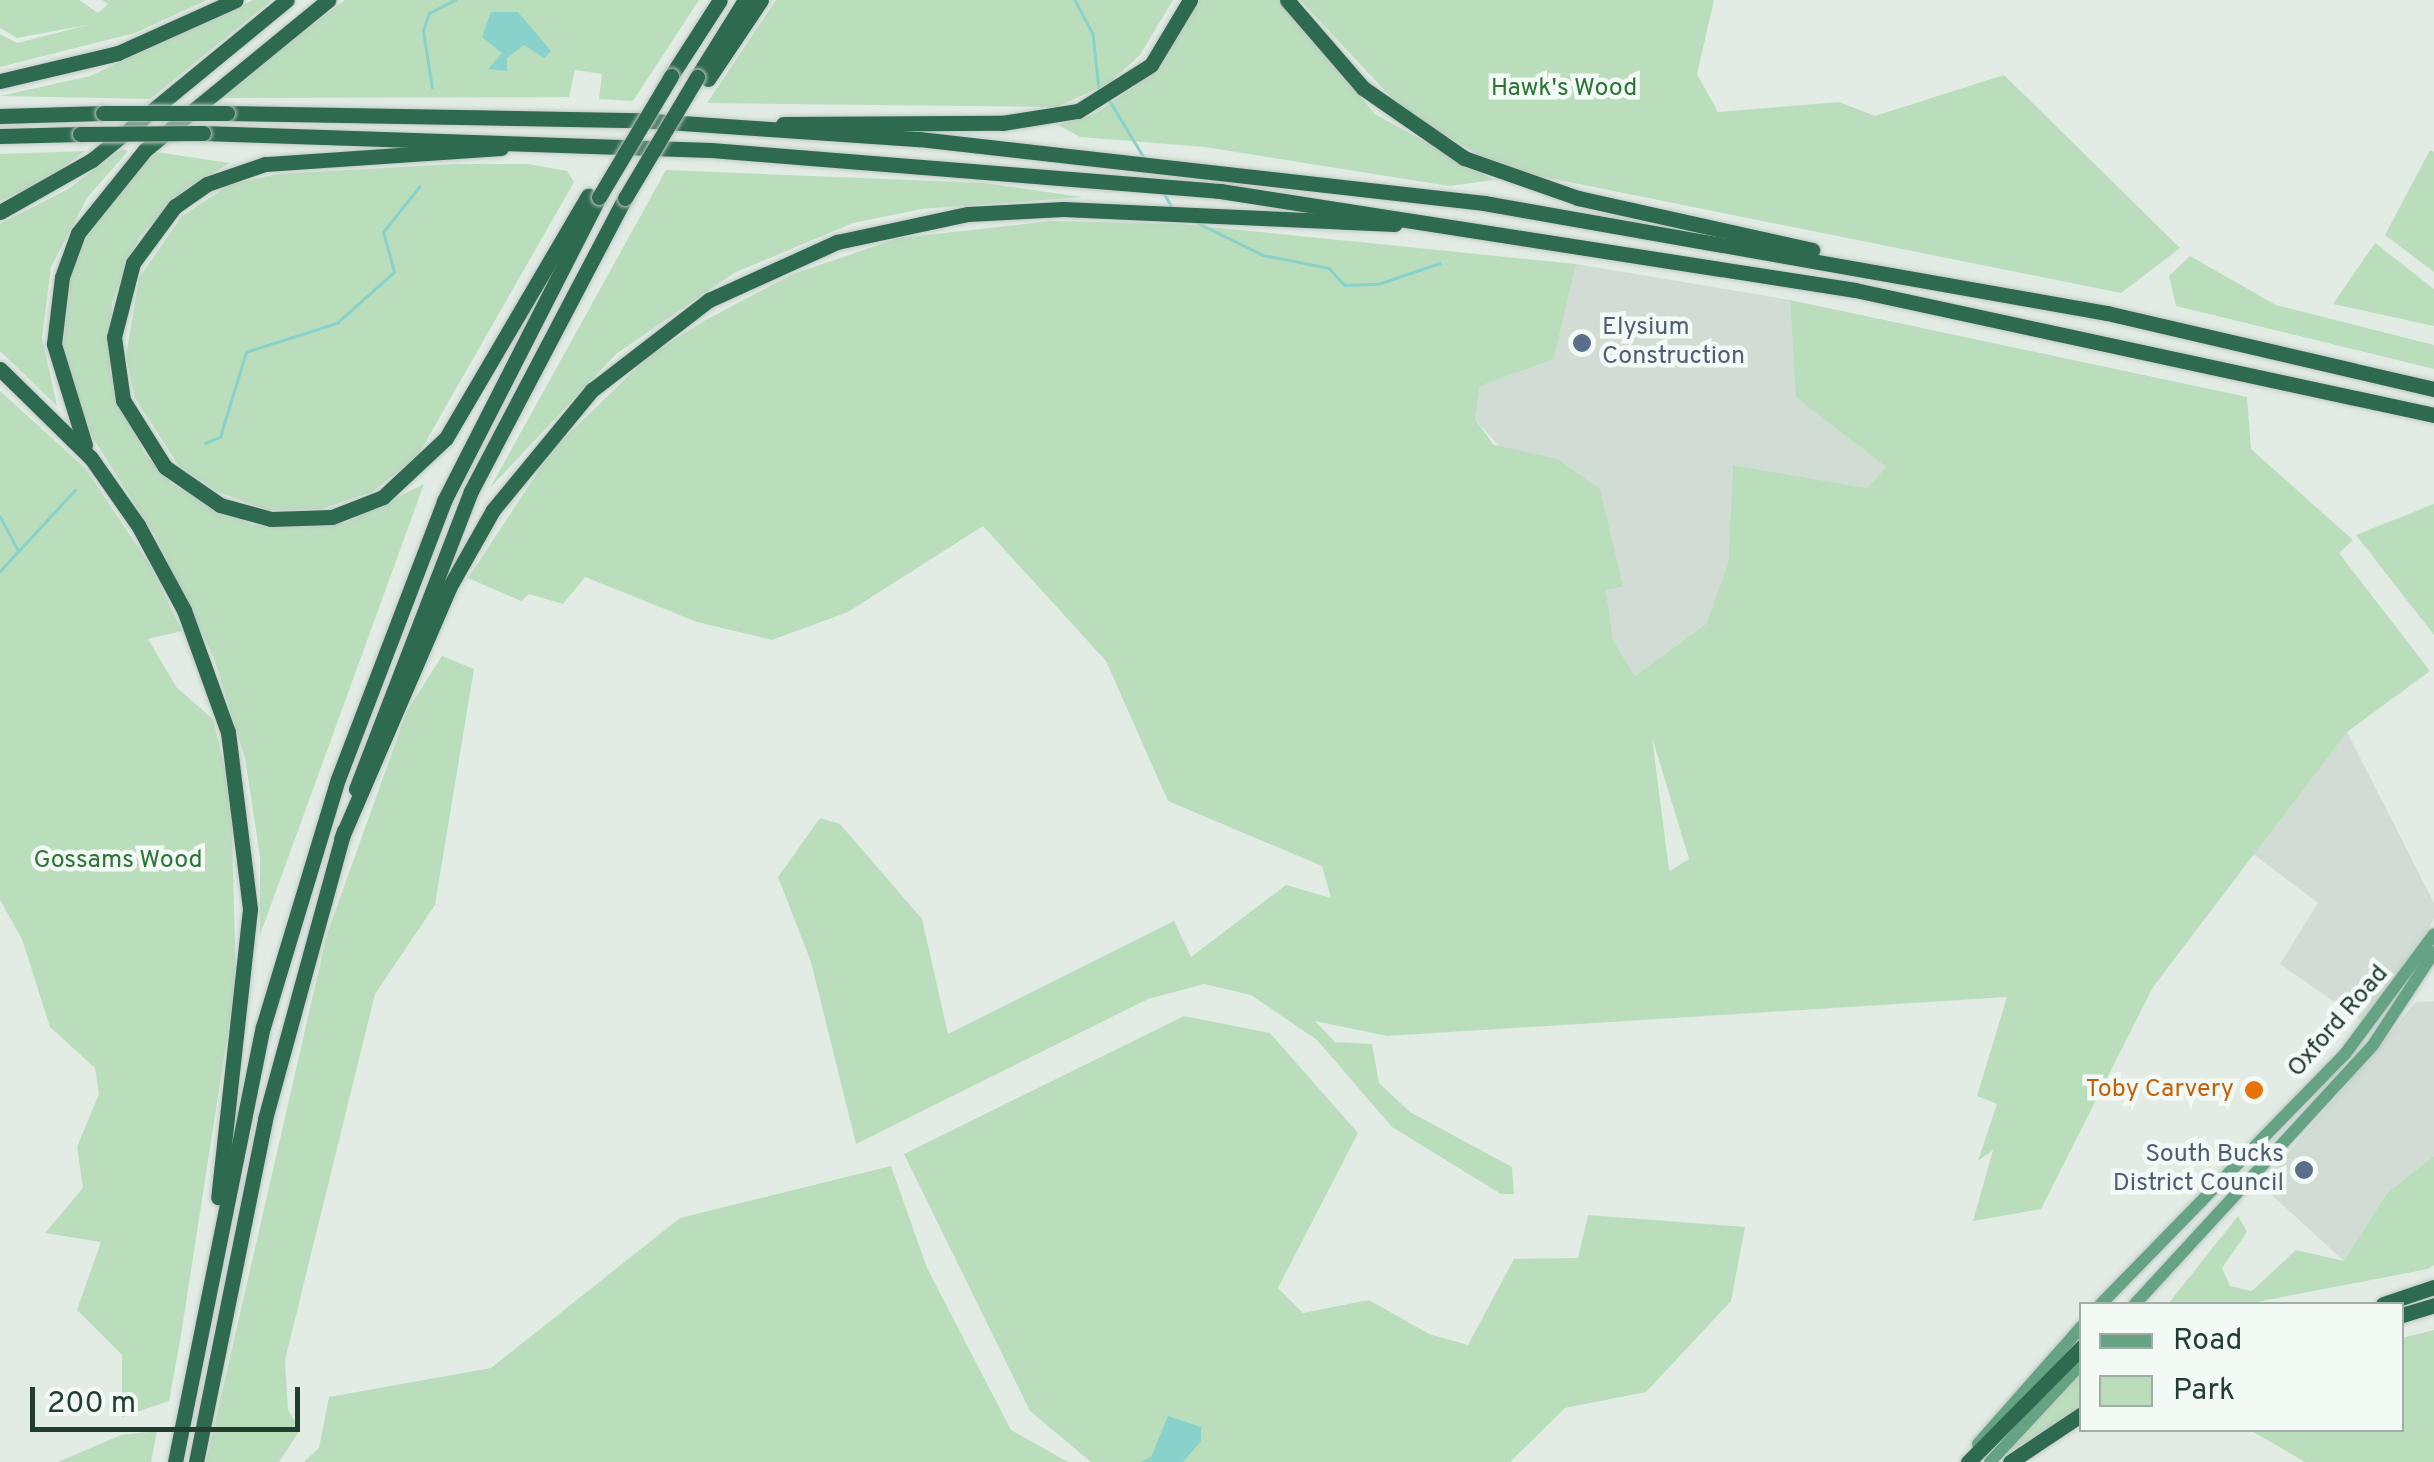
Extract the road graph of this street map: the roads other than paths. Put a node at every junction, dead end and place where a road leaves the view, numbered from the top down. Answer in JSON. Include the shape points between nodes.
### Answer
{"nodes":[{"id":1,"x":236,"y":0,"type":"edge"},
{"id":2,"x":287,"y":0,"type":"edge"},
{"id":3,"x":328,"y":0,"type":"edge"},
{"id":4,"x":720,"y":0,"type":"edge"},
{"id":5,"x":745,"y":0,"type":"edge"},
{"id":6,"x":761,"y":0,"type":"edge"},
{"id":7,"x":1190,"y":0,"type":"edge"},
{"id":8,"x":1286,"y":0,"type":"edge"},
{"id":9,"x":702,"y":78,"type":"junction"},
{"id":10,"x":0,"y":81,"type":"edge"},
{"id":11,"x":0,"y":116,"type":"edge"},
{"id":12,"x":754,"y":128,"type":"junction"},
{"id":13,"x":0,"y":136,"type":"edge"},
{"id":14,"x":530,"y":146,"type":"junction"},
{"id":15,"x":593,"y":197,"type":"junction"},
{"id":16,"x":0,"y":212,"type":"edge"},
{"id":17,"x":1439,"y":224,"type":"junction"},
{"id":18,"x":1853,"y":264,"type":"junction"},
{"id":19,"x":0,"y":369,"type":"edge"},
{"id":20,"x":2434,"y":388,"type":"edge"},
{"id":21,"x":2434,"y":415,"type":"edge"},
{"id":22,"x":91,"y":458,"type":"junction"},
{"id":23,"x":341,"y":839,"type":"junction"},
{"id":24,"x":2434,"y":934,"type":"edge"},
{"id":25,"x":2434,"y":952,"type":"edge"},
{"id":26,"x":2279,"y":1124,"type":"junction"},
{"id":27,"x":2296,"y":1130,"type":"junction"},
{"id":28,"x":215,"y":1240,"type":"junction"},
{"id":29,"x":2434,"y":1287,"type":"edge"},
{"id":30,"x":2103,"y":1302,"type":"edge"},
{"id":31,"x":2137,"y":1302,"type":"edge"},
{"id":32,"x":2389,"y":1302,"type":"edge"},
{"id":33,"x":2434,"y":1304,"type":"edge"},
{"id":34,"x":2404,"y":1314,"type":"edge"},
{"id":35,"x":2079,"y":1330,"type":"edge"},
{"id":36,"x":2079,"y":1351,"type":"edge"},
{"id":37,"x":2079,"y":1367,"type":"edge"},
{"id":38,"x":2079,"y":1416,"type":"edge"},
{"id":39,"x":175,"y":1462,"type":"edge"},
{"id":40,"x":196,"y":1462,"type":"edge"},
{"id":41,"x":1966,"y":1462,"type":"edge"},
{"id":42,"x":1990,"y":1462,"type":"edge"},
{"id":43,"x":2010,"y":1462,"type":"edge"}],
"edges":[{"from":1,"to":10,"type":"highway","via":[[118,53]]},
{"from":2,"to":16,"type":"highway","via":[[82,168]]},
{"from":3,"to":22,"type":"highway","via":[[145,150],[78,233],[62,276],[54,344],[63,393]]},
{"from":4,"to":15,"type":"highway","bridge":true},
{"from":5,"to":9,"type":"highway"},
{"from":6,"to":9,"type":"highway"},
{"from":7,"to":12,"type":"highway","via":[[1151,65],[1078,111],[1024,122]]},
{"from":8,"to":18,"type":"highway","via":[[1382,105],[1482,166],[1578,198]]},
{"from":9,"to":23,"type":"highway","bridge":true,"via":[[625,198],[452,536]]},
{"from":11,"to":12,"type":"highway","bridge":true,"via":[[227,113]]},
{"from":12,"to":18,"type":"highway","via":[[1484,203]]},
{"from":13,"to":14,"type":"highway","bridge":true,"via":[[203,134]]},
{"from":14,"to":15,"type":"highway","via":[[280,161],[233,173],[186,198],[138,253],[115,327],[124,400],[156,458],[199,494],[255,516],[318,519],[383,497],[446,438]]},
{"from":14,"to":17,"type":"highway","via":[[1036,172]]},
{"from":15,"to":28,"type":"highway","via":[[467,453],[378,664],[263,1028]]},
{"from":17,"to":21,"type":"highway","via":[[1855,290]]},
{"from":17,"to":23,"type":"highway","via":[[992,212],[860,235],[724,292],[602,382],[492,510],[450,586]]},
{"from":18,"to":20,"type":"highway"},
{"from":19,"to":22,"type":"highway"},
{"from":22,"to":28,"type":"highway","via":[[184,610],[241,794],[249,946]]},
{"from":23,"to":40,"type":"highway","via":[[265,1119]]},
{"from":24,"to":26,"type":"main road","name":"Oxford Road","via":[[2386,1006]]},
{"from":25,"to":27,"type":"main road","via":[[2388,1026]]},
{"from":26,"to":27,"type":"main road"},
{"from":26,"to":30,"type":"main road","name":"Oxford Road"},
{"from":27,"to":31,"type":"main road"},
{"from":28,"to":39,"type":"highway"},
{"from":29,"to":32,"type":"highway"},
{"from":33,"to":34,"type":"highway"},
{"from":35,"to":41,"type":"main road"},
{"from":36,"to":41,"type":"highway"},
{"from":37,"to":42,"type":"main road"},
{"from":38,"to":43,"type":"highway"}]}
